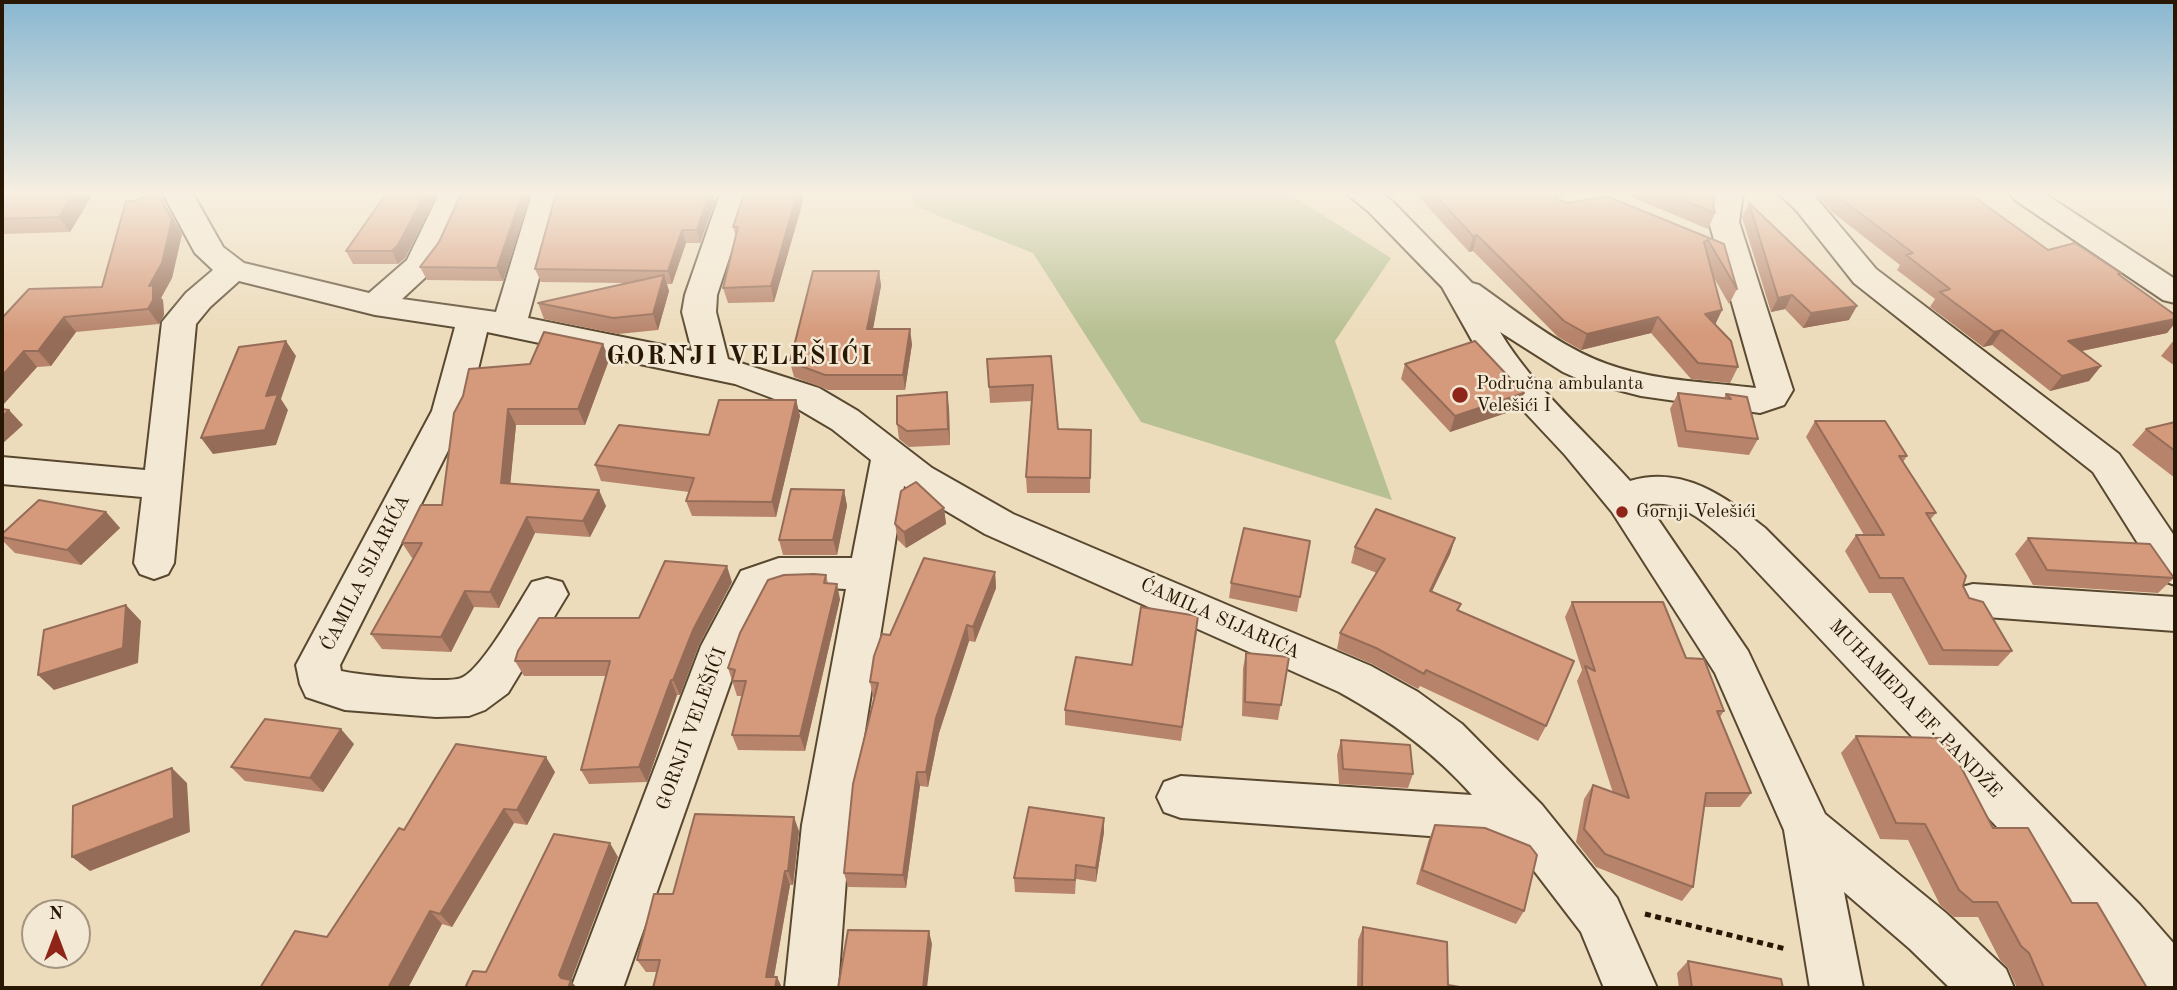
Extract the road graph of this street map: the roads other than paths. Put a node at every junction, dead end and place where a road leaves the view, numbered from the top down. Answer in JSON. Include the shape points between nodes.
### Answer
{"nodes":[{"id":1,"x":204,"y":240,"type":"edge"},
{"id":2,"x":433,"y":240,"type":"edge"},
{"id":3,"x":527,"y":240,"type":"edge"},
{"id":4,"x":719,"y":240,"type":"edge"},
{"id":5,"x":1414,"y":240,"type":"edge"},
{"id":6,"x":1701,"y":240,"type":"edge"},
{"id":7,"x":1730,"y":240,"type":"edge"},
{"id":8,"x":1836,"y":240,"type":"edge"},
{"id":9,"x":2095,"y":240,"type":"edge"},
{"id":10,"x":1734,"y":253,"type":"junction"},
{"id":11,"x":233,"y":270,"type":"junction"},
{"id":12,"x":1455,"y":282,"type":"junction"},
{"id":13,"x":2175,"y":293,"type":"edge"},
{"id":14,"x":375,"y":306,"type":"junction"},
{"id":15,"x":492,"y":322,"type":"junction"},
{"id":16,"x":713,"y":367,"type":"junction"},
{"id":17,"x":890,"y":457,"type":"junction"},
{"id":18,"x":2,"y":470,"type":"edge"},
{"id":19,"x":162,"y":485,"type":"junction"},
{"id":20,"x":1626,"y":502,"type":"junction"},
{"id":21,"x":154,"y":564,"type":"dead end"},
{"id":22,"x":2175,"y":569,"type":"edge"},
{"id":23,"x":869,"y":574,"type":"junction"},
{"id":24,"x":547,"y":594,"type":"dead end"},
{"id":25,"x":1973,"y":600,"type":"edge"},
{"id":26,"x":2175,"y":614,"type":"edge"},
{"id":27,"x":1181,"y":797,"type":"dead end"},
{"id":28,"x":1525,"y":821,"type":"junction"},
{"id":29,"x":1808,"y":830,"type":"junction"},
{"id":30,"x":1833,"y":974,"type":"edge"},
{"id":31,"x":2175,"y":985,"type":"edge"},
{"id":32,"x":597,"y":988,"type":"edge"},
{"id":33,"x":812,"y":988,"type":"edge"},
{"id":34,"x":1631,"y":988,"type":"edge"},
{"id":35,"x":1987,"y":988,"type":"edge"}],
"edges":[{"from":1,"to":11,"type":"street","name":"ĆAMILA SIJARIĆA","via":[[211,253]]},
{"from":2,"to":14,"type":"street","via":[[411,273]]},
{"from":3,"to":15,"type":"street","name":"ĆAMILA SIJARIĆA"},
{"from":4,"to":16,"type":"street","via":[[699,312]]},
{"from":5,"to":12,"type":"street"},
{"from":6,"to":10,"type":"street"},
{"from":7,"to":10,"type":"street"},
{"from":8,"to":22,"type":"street","via":[[1865,276],[2106,463]]},
{"from":9,"to":13,"type":"street"},
{"from":10,"to":12,"type":"street","via":[[1775,390],[1760,401],[1669,389],[1577,365],[1525,334]]},
{"from":11,"to":14,"type":"street","name":"ĆAMILA SIJARIĆA"},
{"from":11,"to":19,"type":"street","via":[[179,322]]},
{"from":12,"to":20,"type":"street","via":[[1506,370]]},
{"from":14,"to":15,"type":"street","name":"ĆAMILA SIJARIĆA"},
{"from":15,"to":16,"type":"street","name":"ĆAMILA SIJARIĆA"},
{"from":15,"to":24,"type":"street","name":"ĆAMILA SIJARIĆA","via":[[318,665],[321,684],[345,691],[469,697],[492,680]]},
{"from":16,"to":17,"type":"street","name":"ĆAMILA SIJARIĆA","via":[[806,397]]},
{"from":17,"to":23,"type":"street"},
{"from":17,"to":28,"type":"street","name":"ĆAMILA SIJARIĆA","via":[[999,524],[1343,674],[1402,705],[1446,738]]},
{"from":18,"to":19,"type":"street"},
{"from":19,"to":21,"type":"street"},
{"from":20,"to":29,"type":"street","via":[[1733,664]]},
{"from":20,"to":31,"type":"street","name":"MUHAMEDA EF. PANDŽE","via":[[1643,491],[1669,488],[1716,511],[1751,539],[2122,923]]},
{"from":23,"to":32,"type":"street","name":"GORNJI VELEŠIĆI","via":[[782,573],[765,575],[756,582],[722,646]]},
{"from":23,"to":33,"type":"street","via":[[826,825]]},
{"from":25,"to":26,"type":"street"},
{"from":27,"to":28,"type":"street"},
{"from":28,"to":34,"type":"street","name":"ĆAMILA SIJARIĆA","via":[[1599,915]]},
{"from":29,"to":30,"type":"street"},
{"from":29,"to":35,"type":"street","via":[[1928,930]]}]}
